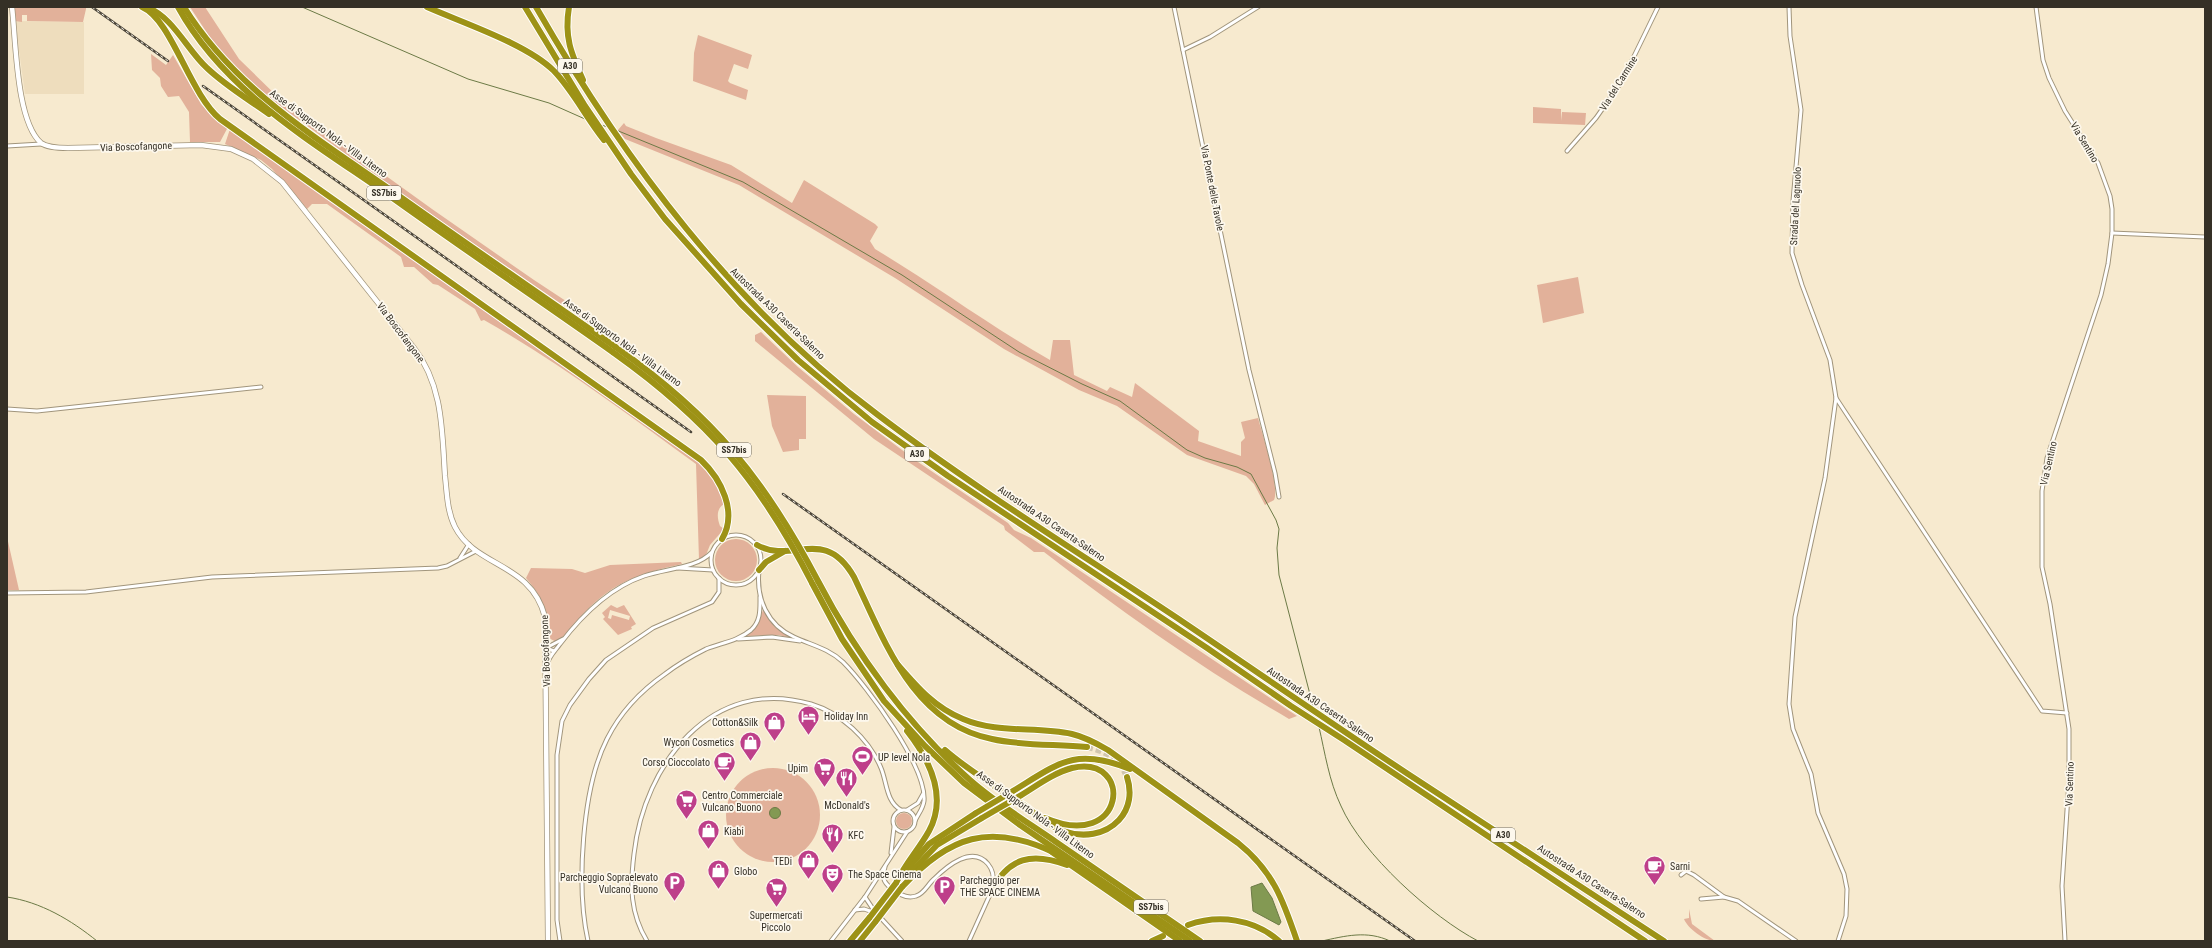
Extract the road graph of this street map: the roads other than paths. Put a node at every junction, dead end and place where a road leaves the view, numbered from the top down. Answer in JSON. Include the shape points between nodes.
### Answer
{"nodes":[{"id":1,"x":12,"y":7,"type":"edge"},
{"id":2,"x":143,"y":7,"type":"edge"},
{"id":3,"x":178,"y":7,"type":"edge"},
{"id":4,"x":184,"y":7,"type":"edge"},
{"id":5,"x":427,"y":7,"type":"edge"},
{"id":6,"x":525,"y":7,"type":"edge"},
{"id":7,"x":536,"y":7,"type":"edge"},
{"id":8,"x":569,"y":7,"type":"edge"},
{"id":9,"x":1174,"y":7,"type":"edge"},
{"id":10,"x":1258,"y":7,"type":"edge"},
{"id":11,"x":1658,"y":7,"type":"edge"},
{"id":12,"x":1789,"y":7,"type":"edge"},
{"id":13,"x":2036,"y":7,"type":"edge"},
{"id":14,"x":1183,"y":50,"type":"junction"},
{"id":15,"x":589,"y":96,"type":"junction"},
{"id":16,"x":582,"y":105,"type":"junction"},
{"id":17,"x":42,"y":144,"type":"junction"},
{"id":18,"x":7,"y":146,"type":"edge"},
{"id":19,"x":320,"y":147,"type":"junction"},
{"id":20,"x":1568,"y":151,"type":"dead end"},
{"id":21,"x":2112,"y":233,"type":"junction"},
{"id":22,"x":2205,"y":237,"type":"edge"},
{"id":23,"x":616,"y":351,"type":"junction"},
{"id":24,"x":261,"y":387,"type":"dead end"},
{"id":25,"x":1836,"y":398,"type":"junction"},
{"id":26,"x":7,"y":409,"type":"edge"},
{"id":27,"x":1279,"y":497,"type":"dead end"},
{"id":28,"x":722,"y":539,"type":"junction"},
{"id":29,"x":468,"y":544,"type":"junction"},
{"id":30,"x":757,"y":545,"type":"junction"},
{"id":31,"x":788,"y":550,"type":"junction"},
{"id":32,"x":478,"y":551,"type":"junction"},
{"id":33,"x":712,"y":552,"type":"junction"},
{"id":34,"x":459,"y":559,"type":"junction"},
{"id":35,"x":672,"y":568,"type":"junction"},
{"id":36,"x":713,"y":570,"type":"junction"},
{"id":37,"x":759,"y":570,"type":"junction"},
{"id":38,"x":719,"y":578,"type":"junction"},
{"id":39,"x":815,"y":582,"type":"junction"},
{"id":40,"x":7,"y":593,"type":"edge"},
{"id":41,"x":760,"y":597,"type":"junction"},
{"id":42,"x":566,"y":636,"type":"junction"},
{"id":43,"x":546,"y":638,"type":"junction"},
{"id":44,"x":734,"y":640,"type":"junction"},
{"id":45,"x":806,"y":642,"type":"junction"},
{"id":46,"x":554,"y":643,"type":"junction"},
{"id":47,"x":546,"y":648,"type":"junction"},
{"id":48,"x":554,"y":651,"type":"junction"},
{"id":49,"x":546,"y":665,"type":"junction"},
{"id":50,"x":898,"y":665,"type":"junction"},
{"id":51,"x":884,"y":701,"type":"junction"},
{"id":52,"x":2067,"y":713,"type":"junction"},
{"id":53,"x":918,"y":726,"type":"junction"},
{"id":54,"x":1086,"y":747,"type":"tunnel mouth"},
{"id":55,"x":1137,"y":772,"type":"junction"},
{"id":56,"x":1128,"y":777,"type":"tunnel mouth"},
{"id":57,"x":923,"y":792,"type":"junction"},
{"id":58,"x":901,"y":810,"type":"junction"},
{"id":59,"x":907,"y":810,"type":"junction"},
{"id":60,"x":1036,"y":814,"type":"junction"},
{"id":61,"x":915,"y":821,"type":"junction"},
{"id":62,"x":894,"y":825,"type":"junction"},
{"id":63,"x":907,"y":832,"type":"junction"},
{"id":64,"x":1040,"y":846,"type":"junction"},
{"id":65,"x":891,"y":856,"type":"junction"},
{"id":66,"x":1073,"y":861,"type":"junction"},
{"id":67,"x":885,"y":867,"type":"junction"},
{"id":68,"x":1078,"y":870,"type":"junction"},
{"id":69,"x":1681,"y":875,"type":"dead end"},
{"id":70,"x":896,"y":883,"type":"junction"},
{"id":71,"x":902,"y":887,"type":"junction"},
{"id":72,"x":992,"y":891,"type":"junction"},
{"id":73,"x":1724,"y":896,"type":"junction"},
{"id":74,"x":865,"y":897,"type":"junction"},
{"id":75,"x":1700,"y":899,"type":"dead end"},
{"id":76,"x":855,"y":910,"type":"junction"},
{"id":77,"x":872,"y":914,"type":"junction"},
{"id":78,"x":876,"y":921,"type":"junction"},
{"id":79,"x":1188,"y":925,"type":"dead end"},
{"id":80,"x":1164,"y":936,"type":"dead end"},
{"id":81,"x":547,"y":939,"type":"edge"},
{"id":82,"x":1297,"y":940,"type":"edge"},
{"id":83,"x":560,"y":941,"type":"edge"},
{"id":84,"x":588,"y":941,"type":"edge"},
{"id":85,"x":647,"y":941,"type":"edge"},
{"id":86,"x":831,"y":941,"type":"edge"},
{"id":87,"x":850,"y":941,"type":"edge"},
{"id":88,"x":860,"y":941,"type":"edge"},
{"id":89,"x":866,"y":941,"type":"edge"},
{"id":90,"x":902,"y":941,"type":"edge"},
{"id":91,"x":969,"y":941,"type":"edge"},
{"id":92,"x":1152,"y":941,"type":"edge"},
{"id":93,"x":1180,"y":941,"type":"edge"},
{"id":94,"x":1190,"y":941,"type":"edge"},
{"id":95,"x":1200,"y":941,"type":"edge"},
{"id":96,"x":1279,"y":941,"type":"edge"},
{"id":97,"x":1646,"y":941,"type":"edge"},
{"id":98,"x":1664,"y":941,"type":"edge"},
{"id":99,"x":1796,"y":941,"type":"edge"},
{"id":100,"x":1838,"y":941,"type":"edge"},
{"id":101,"x":2065,"y":941,"type":"edge"}],
"edges":[{"from":1,"to":17,"type":"street","via":[[23,110],[26,121]]},
{"from":2,"to":19,"type":"highway","via":[[165,18],[198,59],[215,75],[287,128]]},
{"from":2,"to":28,"type":"highway","via":[[160,23],[202,100],[216,115],[701,460],[716,476],[726,498],[728,522]]},
{"from":3,"to":19,"type":"highway","name":"Asse di Supporto Nola - Villa Literno","number":"SS7bis","via":[[209,54],[236,82]]},
{"from":4,"to":23,"type":"highway","name":"Asse di Supporto Nola - Villa Literno","number":"SS7bis","via":[[214,50],[262,97]]},
{"from":5,"to":16,"type":"highway","via":[[521,48],[540,60],[566,84]]},
{"from":6,"to":16,"type":"highway","number":"A30"},
{"from":7,"to":15,"type":"highway","name":"Autostrada A30 Caserta-Salerno","number":"A30"},
{"from":8,"to":15,"type":"highway","via":[[566,26],[568,44]]},
{"from":9,"to":14,"type":"street","name":"Via Ponte delle Tavole"},
{"from":10,"to":14,"type":"street","via":[[1210,37]]},
{"from":11,"to":20,"type":"street","name":"Via del Carmine","via":[[1622,81],[1596,118]]},
{"from":12,"to":25,"type":"street","name":"Strada del Lagnuolo","via":[[1790,36],[1801,110],[1792,253],[1830,360]]},
{"from":13,"to":21,"type":"street","name":"Via Sentino","via":[[2043,60],[2049,78],[2065,111],[2098,163],[2110,196]]},
{"from":14,"to":27,"type":"street","name":"Via Ponte delle Tavole","via":[[1249,370],[1274,466]]},
{"from":15,"to":98,"type":"highway","name":"Autostrada A30 Caserta-Salerno","number":"A30","via":[[669,209],[716,265],[795,345],[876,414],[1284,691]]},
{"from":16,"to":97,"type":"highway","name":"Autostrada A30 Caserta-Salerno","number":"A30","via":[[665,219],[741,304],[798,360],[872,422],[948,476],[1291,706]]},
{"from":17,"to":18,"type":"street"},
{"from":17,"to":29,"type":"street","name":"Via Boscofangone","via":[[57,148],[216,146],[242,153],[274,174],[422,358],[429,371],[438,400],[450,514],[458,532]]},
{"from":19,"to":23,"type":"highway","name":"Asse di Supporto Nola - Villa Literno","number":"SS7bis"},
{"from":21,"to":22,"type":"street"},
{"from":21,"to":52,"type":"street","name":"Via Sentino","via":[[2101,295],[2047,458],[2042,491],[2042,567]]},
{"from":23,"to":39,"type":"highway","name":"Asse di Supporto Nola - Villa Literno","number":"SS7bis","bridge":true,"via":[[674,398],[733,458],[775,516]]},
{"from":24,"to":26,"type":"street","via":[[37,411]]},
{"from":25,"to":52,"type":"street","via":[[2042,711]]},
{"from":25,"to":100,"type":"street","via":[[1825,478],[1798,596],[1788,692],[1790,717],[1811,774],[1818,813],[1844,874],[1847,905]]},
{"from":28,"to":30,"type":"street","via":[[733,535],[744,536]]},
{"from":28,"to":33,"type":"street"},
{"from":29,"to":32,"type":"street","name":"Via Boscofangone"},
{"from":29,"to":34,"type":"street"},
{"from":30,"to":31,"type":"highway","via":[[763,549]]},
{"from":30,"to":37,"type":"street","via":[[761,557]]},
{"from":31,"to":37,"type":"highway","via":[[772,558]]},
{"from":31,"to":50,"type":"highway","via":[[822,549],[843,562],[854,577]]},
{"from":32,"to":34,"type":"street"},
{"from":32,"to":43,"type":"street","name":"Via Boscofangone","via":[[519,576],[534,592],[543,610]]},
{"from":33,"to":35,"type":"street","via":[[702,561]]},
{"from":33,"to":36,"type":"street"},
{"from":34,"to":40,"type":"street","via":[[438,568],[192,579],[86,592]]},
{"from":35,"to":36,"type":"street"},
{"from":35,"to":42,"type":"street","via":[[634,579],[611,592]]},
{"from":36,"to":38,"type":"street"},
{"from":37,"to":38,"type":"street","via":[[754,578],[741,584],[727,583]]},
{"from":37,"to":41,"type":"street"},
{"from":38,"to":83,"type":"street","via":[[719,592],[712,602],[653,628],[606,660],[589,679],[562,721],[556,755],[557,920]]},
{"from":39,"to":51,"type":"highway","name":"Asse di Supporto Nola - Villa Literno","number":"SS7bis","via":[[842,639]]},
{"from":39,"to":53,"type":"highway","name":"Asse di Supporto Nola - Villa Literno","number":"SS7bis","via":[[890,693]]},
{"from":41,"to":44,"type":"street","via":[[757,622],[748,633]]},
{"from":41,"to":45,"type":"street","via":[[775,624]]},
{"from":42,"to":46,"type":"street"},
{"from":42,"to":48,"type":"street"},
{"from":43,"to":46,"type":"street"},
{"from":43,"to":47,"type":"street","name":"Via Boscofangone"},
{"from":44,"to":45,"type":"street","via":[[772,637]]},
{"from":44,"to":84,"type":"street","via":[[696,654],[656,680],[627,710],[606,741],[595,773],[585,831],[583,892]]},
{"from":45,"to":57,"type":"street","via":[[833,653],[853,673],[903,743],[914,763]]},
{"from":46,"to":47,"type":"street"},
{"from":47,"to":48,"type":"street"},
{"from":47,"to":49,"type":"street","name":"Via Boscofangone"},
{"from":48,"to":49,"type":"street"},
{"from":49,"to":81,"type":"street","name":"Via Boscofangone"},
{"from":50,"to":54,"type":"highway","via":[[926,704],[948,721],[969,732],[1009,742]]},
{"from":50,"to":55,"type":"highway","via":[[933,702],[963,720],[995,728],[1059,732],[1082,737],[1108,750]]},
{"from":51,"to":66,"type":"highway","name":"Asse di Supporto Nola - Villa Literno","number":"SS7bis","via":[[925,746],[964,783]]},
{"from":51,"to":70,"type":"highway","via":[[923,754],[934,780],[937,796],[936,812],[929,831]]},
{"from":52,"to":101,"type":"street","name":"Via Sentino","via":[[2069,780],[2063,884]]},
{"from":53,"to":60,"type":"highway","via":[[961,762]]},
{"from":53,"to":95,"type":"highway","name":"Asse di Supporto Nola - Villa Literno","number":"SS7bis","via":[[955,766],[987,793]]},
{"from":55,"to":70,"type":"highway","bridge":true,"via":[[1102,760],[1078,758],[1059,764],[929,844]]},
{"from":55,"to":82,"type":"highway","via":[[1238,843],[1257,860],[1278,890]]},
{"from":56,"to":60,"type":"highway","via":[[1130,794],[1125,812],[1115,825],[1102,832],[1086,835],[1071,833],[1053,826]]},
{"from":57,"to":59,"type":"street","via":[[918,803]]},
{"from":57,"to":61,"type":"street","via":[[923,806]]},
{"from":58,"to":59,"type":"street"},
{"from":58,"to":62,"type":"street","via":[[893,818]]},
{"from":58,"to":85,"type":"street","via":[[890,800],[883,774],[871,751],[853,729],[831,714],[814,705],[780,699],[752,701],[724,710],[697,728],[675,749],[658,772],[646,801],[636,837],[631,893],[635,916]]},
{"from":59,"to":61,"type":"street","via":[[913,814]]},
{"from":60,"to":71,"type":"highway","bridge":true,"via":[[1061,823],[1089,824],[1106,816],[1112,807],[1113,786],[1105,774],[1083,767],[1064,771],[945,839],[928,852]]},
{"from":61,"to":63,"type":"street","via":[[913,828]]},
{"from":62,"to":63,"type":"street","via":[[898,830]]},
{"from":62,"to":65,"type":"street"},
{"from":63,"to":65,"type":"street"},
{"from":64,"to":66,"type":"highway"},
{"from":64,"to":68,"type":"highway"},
{"from":64,"to":71,"type":"highway","via":[[1023,840],[999,837],[966,840],[939,853]]},
{"from":65,"to":67,"type":"street"},
{"from":66,"to":94,"type":"highway","name":"Asse di Supporto Nola - Villa Literno","number":"SS7bis"},
{"from":67,"to":72,"type":"street","via":[[885,883],[899,894],[911,897],[920,894],[954,862],[978,856],[987,862],[992,870]]},
{"from":67,"to":74,"type":"street"},
{"from":68,"to":72,"type":"highway","via":[[1049,859],[1022,860],[1007,868]]},
{"from":68,"to":93,"type":"highway"},
{"from":69,"to":73,"type":"street","via":[[1686,871]]},
{"from":70,"to":77,"type":"highway","bridge":true},
{"from":71,"to":78,"type":"highway","bridge":true},
{"from":72,"to":91,"type":"street"},
{"from":73,"to":75,"type":"street"},
{"from":73,"to":99,"type":"street","via":[[1738,901]]},
{"from":74,"to":76,"type":"street"},
{"from":74,"to":77,"type":"street"},
{"from":76,"to":77,"type":"street","via":[[864,909]]},
{"from":76,"to":86,"type":"street"},
{"from":77,"to":87,"type":"highway"},
{"from":77,"to":90,"type":"street"},
{"from":78,"to":88,"type":"highway"},
{"from":78,"to":89,"type":"highway"},
{"from":79,"to":96,"type":"highway","via":[[1205,920],[1234,920],[1262,930]]},
{"from":80,"to":92,"type":"highway"}]}
